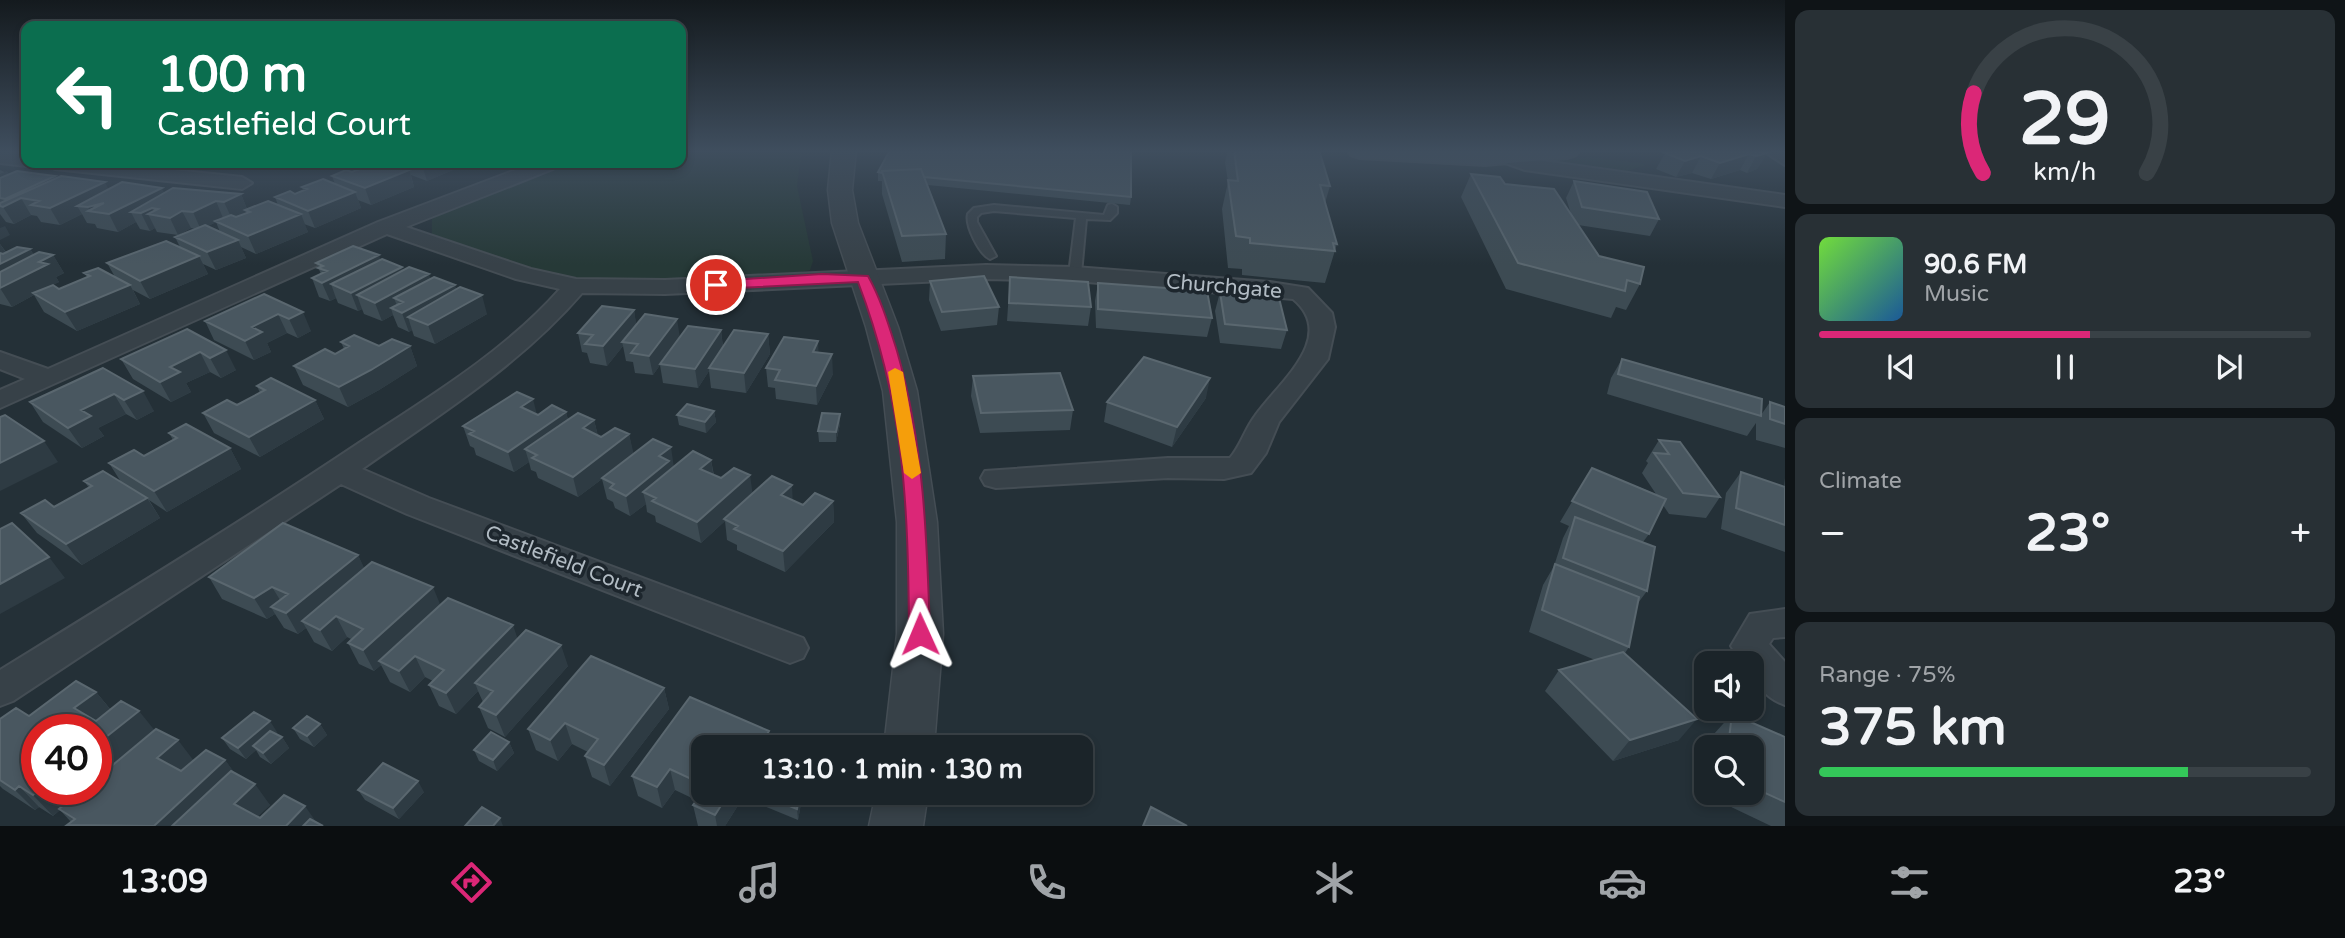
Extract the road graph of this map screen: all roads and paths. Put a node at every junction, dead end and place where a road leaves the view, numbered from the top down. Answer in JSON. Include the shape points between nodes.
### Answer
{"nodes":[{"id":1,"x":485,"y":189,"type":"edge"},
{"id":2,"x":840,"y":189,"type":"edge"},
{"id":3,"x":1697,"y":189,"type":"edge"},
{"id":4,"x":1785,"y":201,"type":"edge"},
{"id":5,"x":1112,"y":207,"type":"edge"},
{"id":6,"x":1081,"y":217,"type":"junction"},
{"id":7,"x":386,"y":227,"type":"junction"},
{"id":8,"x":990,"y":256,"type":"dead end"},
{"id":9,"x":1075,"y":274,"type":"junction"},
{"id":10,"x":863,"y":279,"type":"junction"},
{"id":11,"x":576,"y":286,"type":"junction"},
{"id":12,"x":0,"y":360,"type":"edge"},
{"id":13,"x":48,"y":378,"type":"junction"},
{"id":14,"x":0,"y":400,"type":"edge"},
{"id":15,"x":339,"y":471,"type":"junction"},
{"id":16,"x":996,"y":478,"type":"dead end"},
{"id":17,"x":1785,"y":623,"type":"edge"},
{"id":18,"x":790,"y":648,"type":"dead end"},
{"id":19,"x":1785,"y":689,"type":"edge"},
{"id":20,"x":0,"y":690,"type":"edge"},
{"id":21,"x":910,"y":735,"type":"edge"},
{"id":22,"x":899,"y":805,"type":"edge"},
{"id":23,"x":896,"y":826,"type":"edge"}],
"edges":[{"from":1,"to":7,"type":"street"},
{"from":2,"to":10,"type":"street","via":[[845,223]]},
{"from":3,"to":4,"type":"street"},
{"from":5,"to":6,"type":"lane","via":[[1106,218]]},
{"from":6,"to":8,"type":"lane","via":[[978,210],[972,222]]},
{"from":6,"to":9,"type":"lane"},
{"from":7,"to":11,"type":"street","via":[[524,274]]},
{"from":7,"to":13,"type":"street"},
{"from":9,"to":10,"type":"street","name":"Churchgate","via":[[986,272]]},
{"from":9,"to":16,"type":"street","name":"Churchgate","via":[[1300,293],[1321,313],[1323,327],[1315,359],[1266,420],[1240,466]]},
{"from":10,"to":11,"type":"street"},
{"from":10,"to":21,"type":"street","via":[[901,391],[918,522],[920,634]]},
{"from":11,"to":15,"type":"street","via":[[552,316],[514,350]]},
{"from":12,"to":13,"type":"street"},
{"from":13,"to":14,"type":"street"},
{"from":15,"to":18,"type":"street","name":"Castlefield Court","via":[[418,506]]},
{"from":15,"to":20,"type":"street"},
{"from":17,"to":19,"type":"street","via":[[1763,624],[1749,646]]},
{"from":22,"to":23,"type":"street"}]}
